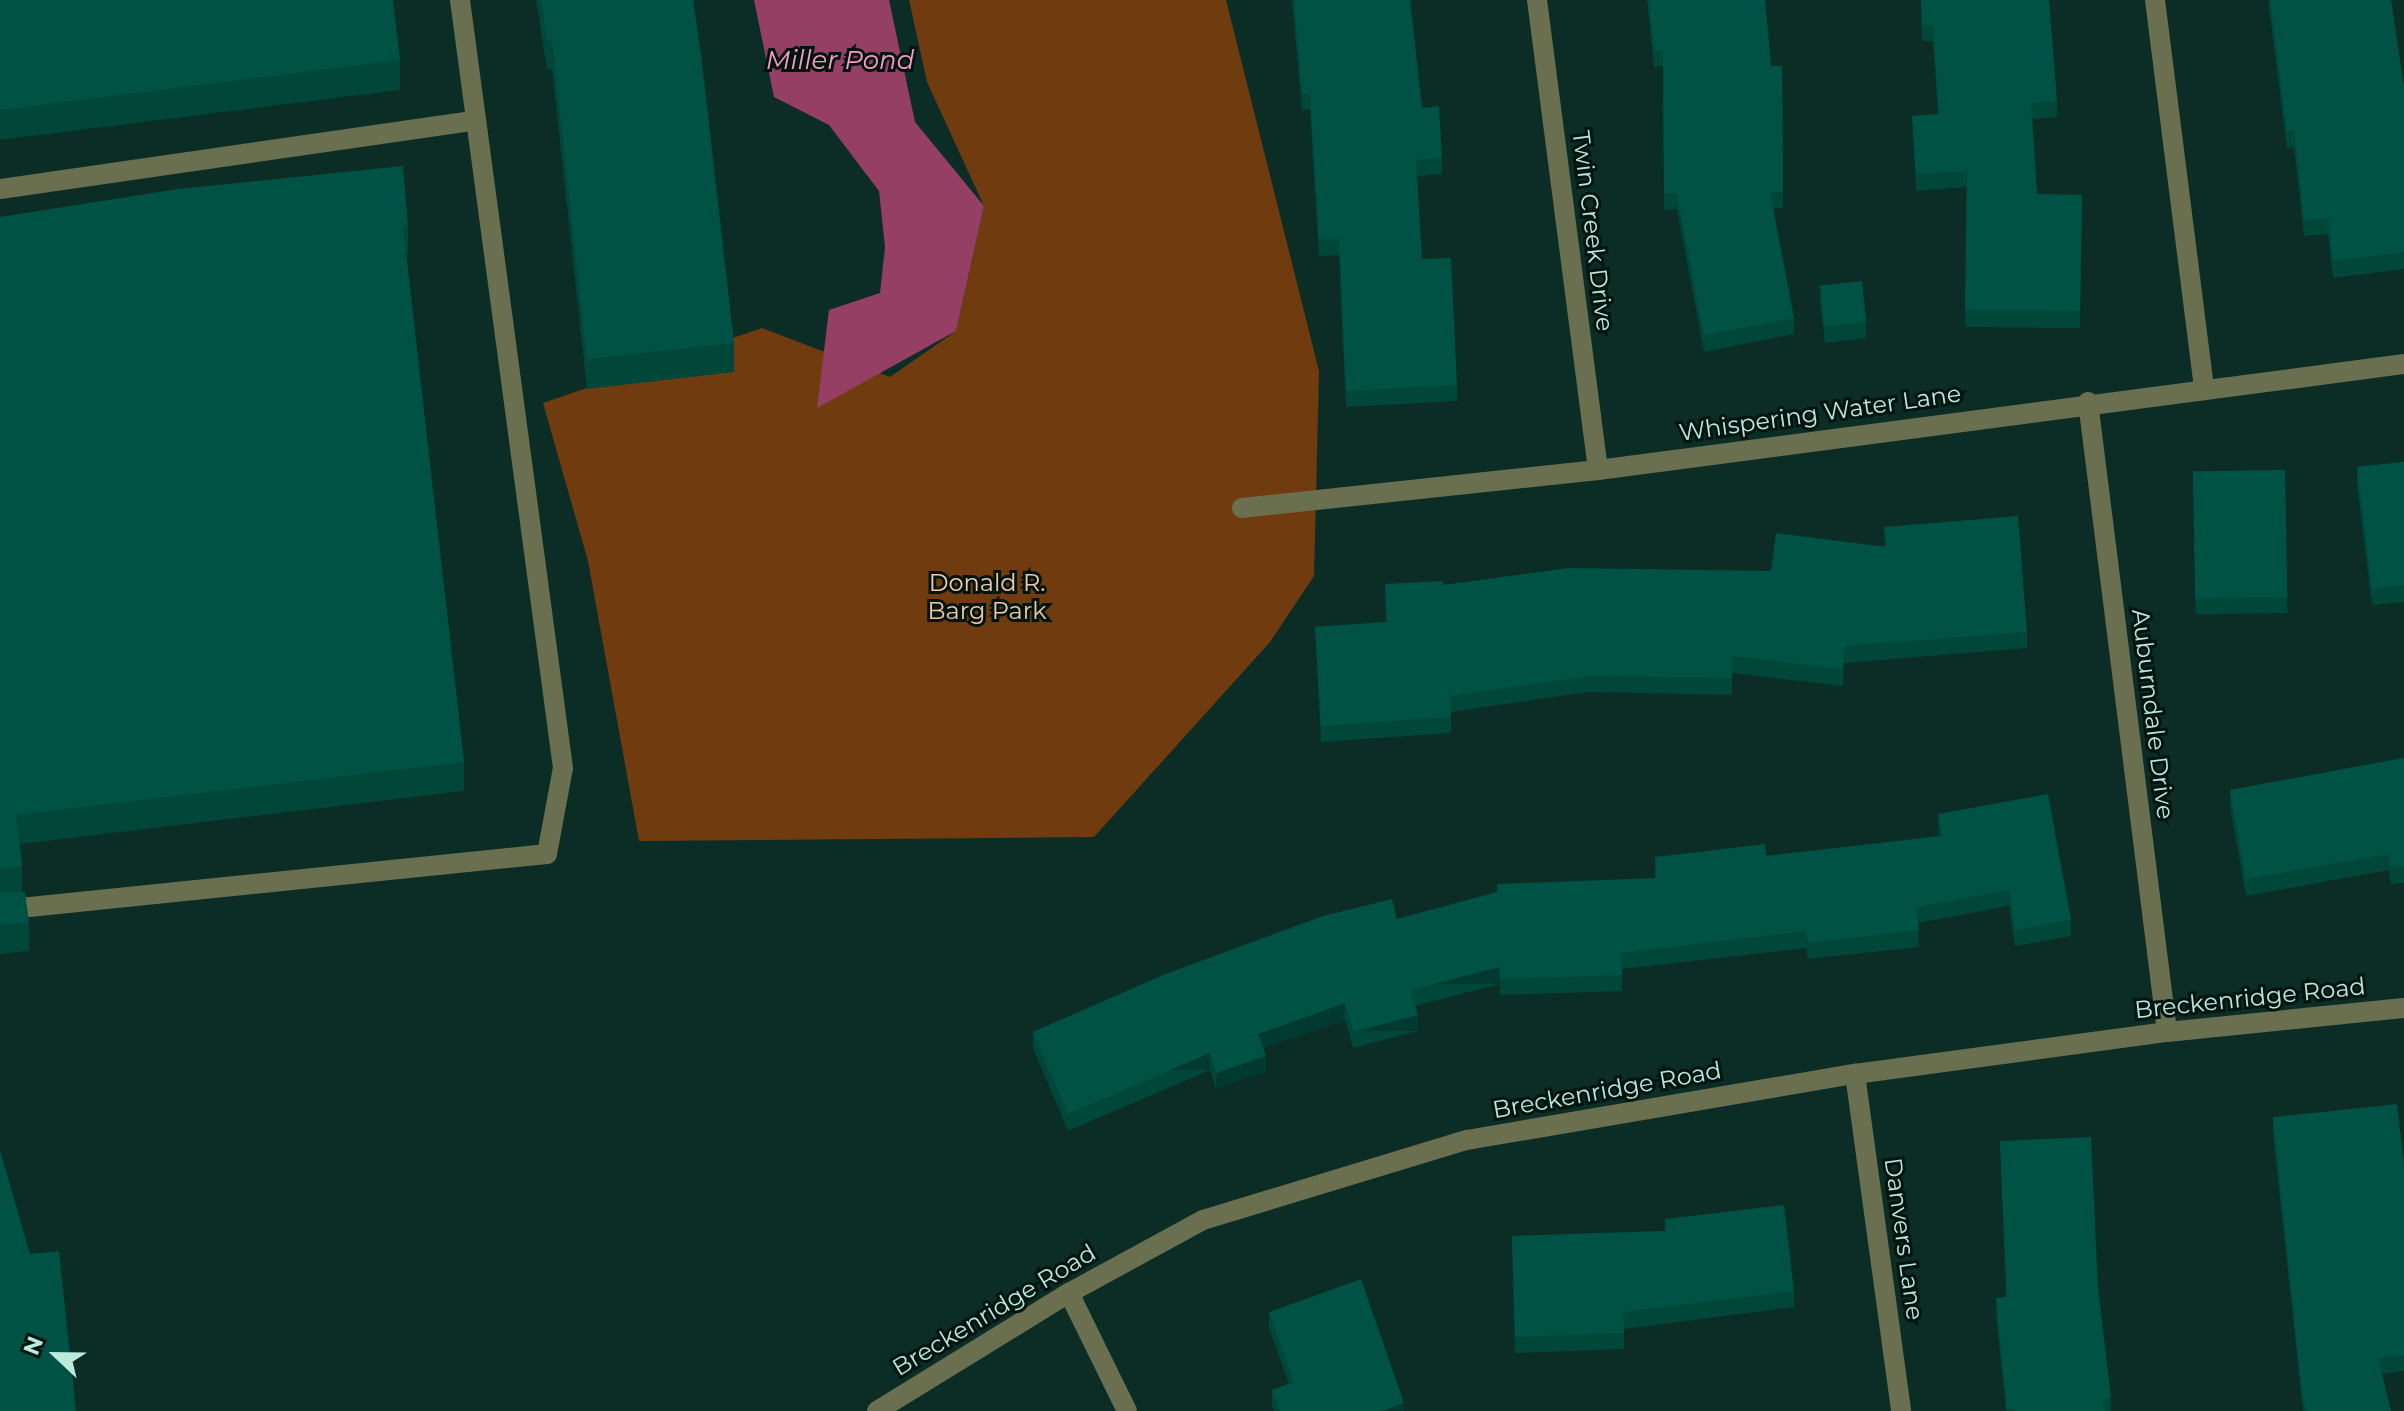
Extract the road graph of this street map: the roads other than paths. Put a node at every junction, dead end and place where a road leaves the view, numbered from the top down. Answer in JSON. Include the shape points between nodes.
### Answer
{"nodes":[{"id":1,"x":460,"y":0,"type":"edge"},
{"id":2,"x":1537,"y":0,"type":"edge"},
{"id":3,"x":2155,"y":0,"type":"edge"},
{"id":4,"x":476,"y":120,"type":"junction"},
{"id":5,"x":0,"y":189,"type":"edge"},
{"id":6,"x":2404,"y":364,"type":"edge"},
{"id":7,"x":2204,"y":389,"type":"junction"},
{"id":8,"x":2088,"y":402,"type":"junction"},
{"id":9,"x":1598,"y":470,"type":"junction"},
{"id":10,"x":1242,"y":508,"type":"dead end"},
{"id":11,"x":0,"y":910,"type":"edge"},
{"id":12,"x":2404,"y":1008,"type":"edge"},
{"id":13,"x":2167,"y":1032,"type":"junction"},
{"id":14,"x":1855,"y":1074,"type":"junction"},
{"id":15,"x":1069,"y":1293,"type":"junction"},
{"id":16,"x":877,"y":1411,"type":"edge"},
{"id":17,"x":1127,"y":1411,"type":"edge"},
{"id":18,"x":1901,"y":1411,"type":"edge"}],
"edges":[{"from":1,"to":4,"type":"street"},
{"from":2,"to":9,"type":"street","name":"Twin Creek Drive"},
{"from":3,"to":7,"type":"street"},
{"from":4,"to":5,"type":"street"},
{"from":4,"to":11,"type":"street","via":[[563,768],[547,854]]},
{"from":6,"to":7,"type":"street","name":"Whispering Water Lane"},
{"from":7,"to":8,"type":"street","name":"Whispering Water Lane"},
{"from":8,"to":9,"type":"street","name":"Whispering Water Lane"},
{"from":8,"to":13,"type":"street","name":"Auburndale Drive"},
{"from":9,"to":10,"type":"street","name":"Whispering Water Lane"},
{"from":12,"to":13,"type":"street","name":"Breckenridge Road"},
{"from":13,"to":14,"type":"street","name":"Breckenridge Road"},
{"from":14,"to":15,"type":"street","name":"Breckenridge Road","via":[[1467,1140],[1203,1220]]},
{"from":14,"to":18,"type":"street","name":"Danvers Lane"},
{"from":15,"to":16,"type":"street","name":"Breckenridge Road"},
{"from":15,"to":17,"type":"street"}]}
